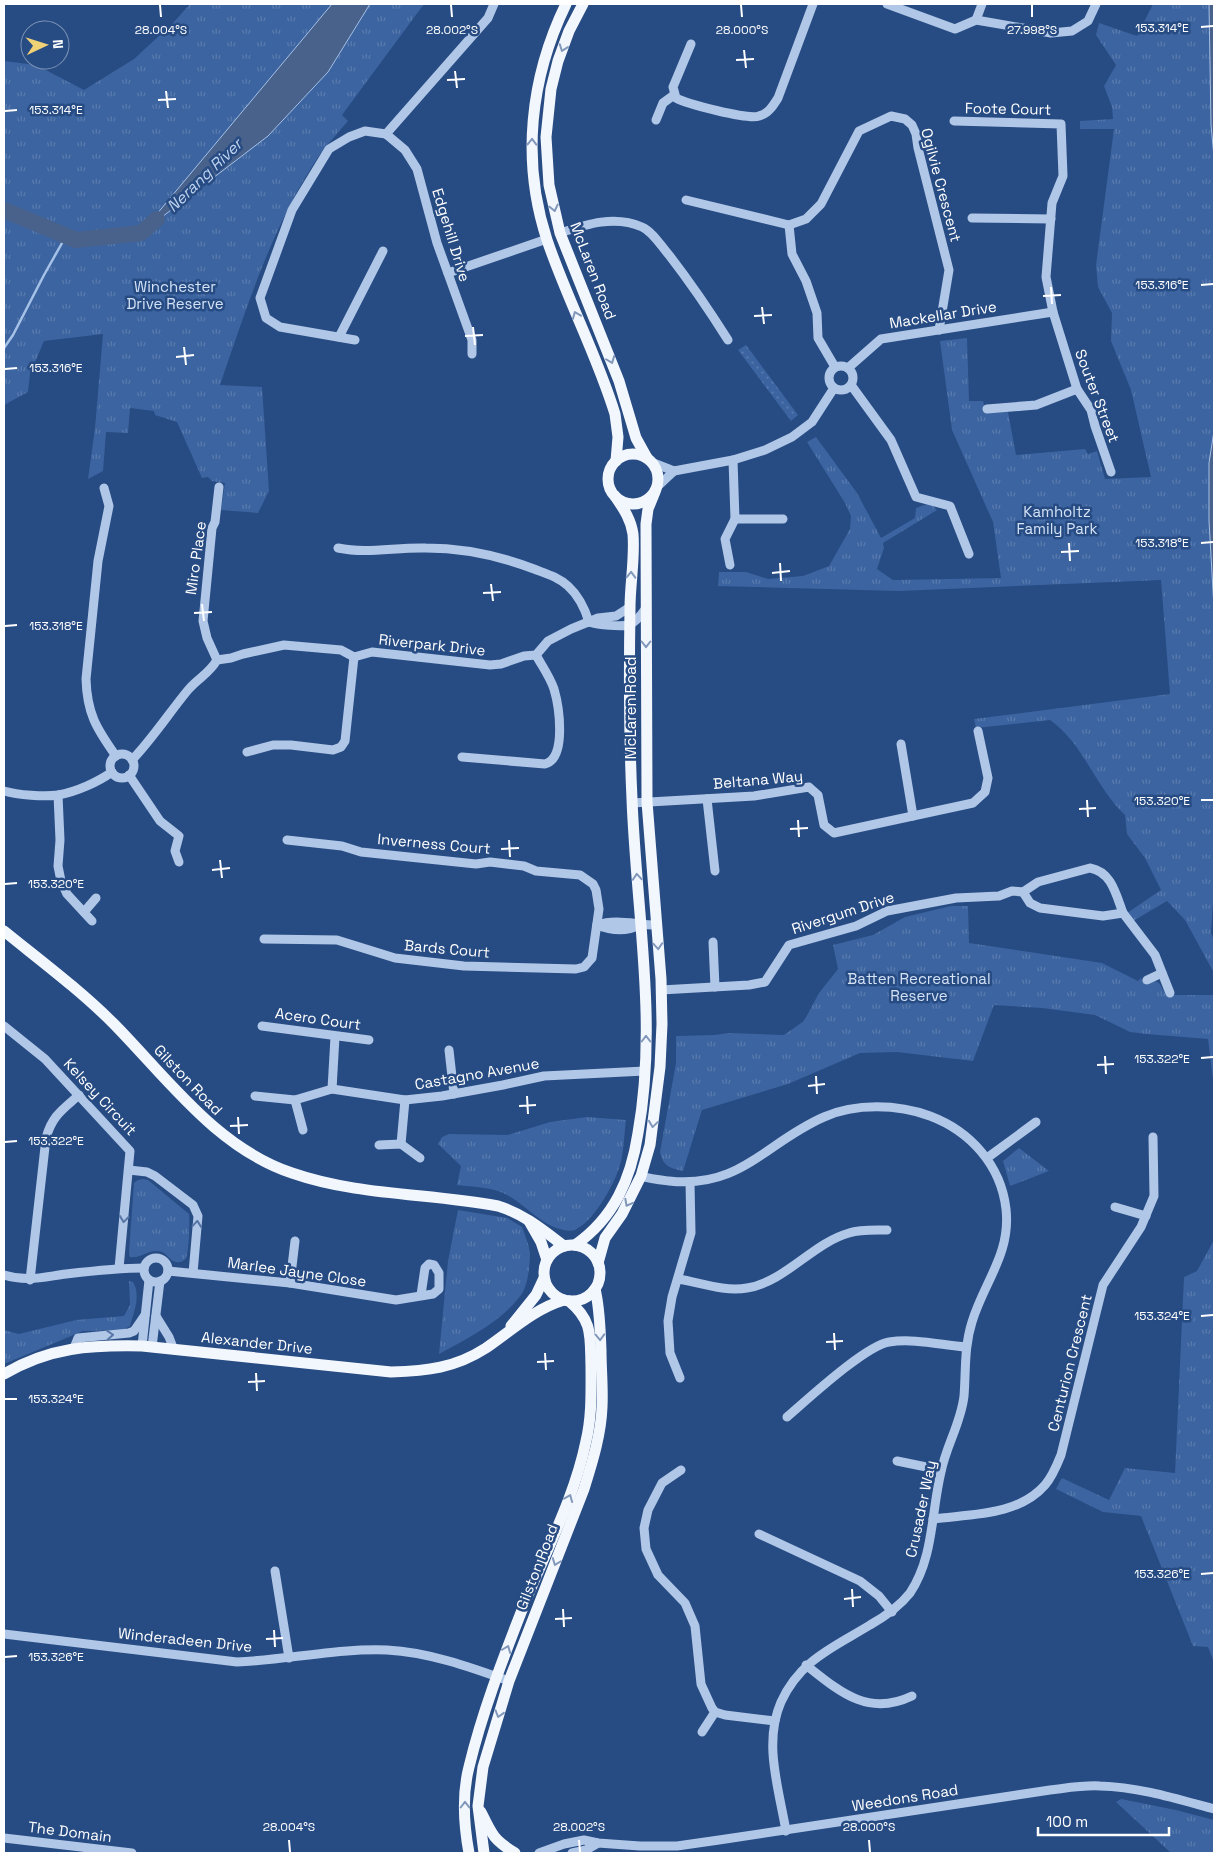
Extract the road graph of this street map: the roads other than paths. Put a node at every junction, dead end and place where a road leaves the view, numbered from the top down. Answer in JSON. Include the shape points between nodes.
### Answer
{"nodes":[{"id":1,"x":494,"y":4,"type":"edge"},
{"id":2,"x":566,"y":4,"type":"edge"},
{"id":3,"x":583,"y":4,"type":"edge"},
{"id":4,"x":813,"y":4,"type":"edge"},
{"id":5,"x":887,"y":4,"type":"edge"},
{"id":6,"x":982,"y":4,"type":"edge"},
{"id":7,"x":1096,"y":4,"type":"edge"},
{"id":8,"x":976,"y":20,"type":"junction"},
{"id":9,"x":691,"y":44,"type":"dead end"},
{"id":10,"x":674,"y":95,"type":"junction"},
{"id":11,"x":656,"y":120,"type":"dead end"},
{"id":12,"x":954,"y":121,"type":"dead end"},
{"id":13,"x":1061,"y":124,"type":"joint"},
{"id":14,"x":386,"y":134,"type":"junction"},
{"id":15,"x":686,"y":200,"type":"dead end"},
{"id":16,"x":972,"y":218,"type":"dead end"},
{"id":17,"x":1051,"y":219,"type":"junction"},
{"id":18,"x":789,"y":225,"type":"junction"},
{"id":19,"x":560,"y":233,"type":"junction"},
{"id":20,"x":547,"y":239,"type":"junction"},
{"id":21,"x":383,"y":251,"type":"dead end"},
{"id":22,"x":448,"y":274,"type":"junction"},
{"id":23,"x":1053,"y":312,"type":"junction"},
{"id":24,"x":939,"y":330,"type":"junction"},
{"id":25,"x":339,"y":337,"type":"junction"},
{"id":26,"x":355,"y":340,"type":"dead end"},
{"id":27,"x":728,"y":340,"type":"dead end"},
{"id":28,"x":472,"y":354,"type":"dead end"},
{"id":29,"x":835,"y":367,"type":"junction"},
{"id":30,"x":848,"y":368,"type":"junction"},
{"id":31,"x":851,"y":385,"type":"junction"},
{"id":32,"x":834,"y":388,"type":"junction"},
{"id":33,"x":1077,"y":389,"type":"junction"},
{"id":34,"x":987,"y":409,"type":"dead end"},
{"id":35,"x":650,"y":460,"type":"junction"},
{"id":36,"x":733,"y":460,"type":"junction"},
{"id":37,"x":616,"y":461,"type":"junction"},
{"id":38,"x":674,"y":470,"type":"junction"},
{"id":39,"x":1111,"y":472,"type":"dead end"},
{"id":40,"x":219,"y":487,"type":"dead end"},
{"id":41,"x":104,"y":488,"type":"dead end"},
{"id":42,"x":656,"y":490,"type":"junction"},
{"id":43,"x":614,"y":496,"type":"junction"},
{"id":44,"x":735,"y":519,"type":"junction"},
{"id":45,"x":782,"y":519,"type":"dead end"},
{"id":46,"x":338,"y":548,"type":"dead end"},
{"id":47,"x":969,"y":554,"type":"dead end"},
{"id":48,"x":730,"y":565,"type":"dead end"},
{"id":49,"x":630,"y":607,"type":"junction"},
{"id":50,"x":646,"y":608,"type":"junction"},
{"id":51,"x":589,"y":622,"type":"junction"},
{"id":52,"x":630,"y":624,"type":"junction"},
{"id":53,"x":536,"y":655,"type":"junction"},
{"id":54,"x":354,"y":657,"type":"junction"},
{"id":55,"x":217,"y":660,"type":"junction"},
{"id":56,"x":978,"y":731,"type":"dead end"},
{"id":57,"x":902,"y":744,"type":"dead end"},
{"id":58,"x":247,"y":752,"type":"dead end"},
{"id":59,"x":116,"y":756,"type":"junction"},
{"id":60,"x":462,"y":757,"type":"dead end"},
{"id":61,"x":132,"y":760,"type":"junction"},
{"id":62,"x":112,"y":772,"type":"junction"},
{"id":63,"x":128,"y":775,"type":"junction"},
{"id":64,"x":4,"y":790,"type":"edge"},
{"id":65,"x":58,"y":795,"type":"junction"},
{"id":66,"x":707,"y":798,"type":"junction"},
{"id":67,"x":647,"y":802,"type":"junction"},
{"id":68,"x":632,"y":803,"type":"junction"},
{"id":69,"x":913,"y":816,"type":"junction"},
{"id":70,"x":287,"y":840,"type":"dead end"},
{"id":71,"x":179,"y":862,"type":"dead end"},
{"id":72,"x":715,"y":871,"type":"dead end"},
{"id":73,"x":1023,"y":892,"type":"junction"},
{"id":74,"x":96,"y":898,"type":"dead end"},
{"id":75,"x":84,"y":912,"type":"junction"},
{"id":76,"x":1123,"y":913,"type":"junction"},
{"id":77,"x":92,"y":921,"type":"dead end"},
{"id":78,"x":597,"y":925,"type":"junction"},
{"id":79,"x":640,"y":925,"type":"junction"},
{"id":80,"x":657,"y":925,"type":"junction"},
{"id":81,"x":4,"y":931,"type":"edge"},
{"id":82,"x":264,"y":939,"type":"dead end"},
{"id":83,"x":713,"y":942,"type":"dead end"},
{"id":84,"x":1162,"y":973,"type":"junction"},
{"id":85,"x":1147,"y":980,"type":"dead end"},
{"id":86,"x":715,"y":987,"type":"junction"},
{"id":87,"x":661,"y":990,"type":"junction"},
{"id":88,"x":1170,"y":993,"type":"dead end"},
{"id":89,"x":4,"y":1026,"type":"edge"},
{"id":90,"x":262,"y":1026,"type":"dead end"},
{"id":91,"x":335,"y":1037,"type":"junction"},
{"id":92,"x":369,"y":1040,"type":"dead end"},
{"id":93,"x":449,"y":1050,"type":"dead end"},
{"id":94,"x":646,"y":1071,"type":"junction"},
{"id":95,"x":332,"y":1089,"type":"junction"},
{"id":96,"x":454,"y":1094,"type":"junction"},
{"id":97,"x":79,"y":1096,"type":"junction"},
{"id":98,"x":255,"y":1096,"type":"dead end"},
{"id":99,"x":295,"y":1100,"type":"junction"},
{"id":100,"x":405,"y":1100,"type":"junction"},
{"id":101,"x":1036,"y":1122,"type":"dead end"},
{"id":102,"x":303,"y":1130,"type":"dead end"},
{"id":103,"x":1152,"y":1137,"type":"dead end"},
{"id":104,"x":401,"y":1144,"type":"junction"},
{"id":105,"x":379,"y":1145,"type":"dead end"},
{"id":106,"x":420,"y":1158,"type":"dead end"},
{"id":107,"x":987,"y":1158,"type":"junction"},
{"id":108,"x":129,"y":1170,"type":"junction"},
{"id":109,"x":641,"y":1176,"type":"junction"},
{"id":110,"x":690,"y":1182,"type":"junction"},
{"id":111,"x":1115,"y":1207,"type":"dead end"},
{"id":112,"x":1146,"y":1216,"type":"junction"},
{"id":113,"x":528,"y":1220,"type":"junction"},
{"id":114,"x":887,"y":1230,"type":"dead end"},
{"id":115,"x":295,"y":1241,"type":"dead end"},
{"id":116,"x":570,"y":1246,"type":"junction"},
{"id":117,"x":547,"y":1260,"type":"junction"},
{"id":118,"x":598,"y":1263,"type":"junction"},
{"id":119,"x":119,"y":1268,"type":"junction"},
{"id":120,"x":144,"y":1268,"type":"junction"},
{"id":121,"x":168,"y":1271,"type":"junction"},
{"id":122,"x":192,"y":1273,"type":"junction"},
{"id":123,"x":4,"y":1275,"type":"edge"},
{"id":124,"x":544,"y":1278,"type":"junction"},
{"id":125,"x":679,"y":1279,"type":"junction"},
{"id":126,"x":30,"y":1280,"type":"junction"},
{"id":127,"x":149,"y":1280,"type":"junction"},
{"id":128,"x":160,"y":1281,"type":"junction"},
{"id":129,"x":290,"y":1283,"type":"junction"},
{"id":130,"x":595,"y":1289,"type":"junction"},
{"id":131,"x":422,"y":1295,"type":"dead end"},
{"id":132,"x":566,"y":1301,"type":"junction"},
{"id":133,"x":145,"y":1315,"type":"junction"},
{"id":134,"x":156,"y":1316,"type":"junction"},
{"id":135,"x":504,"y":1335,"type":"junction"},
{"id":136,"x":147,"y":1347,"type":"junction"},
{"id":137,"x":966,"y":1347,"type":"junction"},
{"id":138,"x":74,"y":1348,"type":"junction"},
{"id":139,"x":174,"y":1350,"type":"junction"},
{"id":140,"x":4,"y":1374,"type":"edge"},
{"id":141,"x":680,"y":1378,"type":"dead end"},
{"id":142,"x":787,"y":1417,"type":"dead end"},
{"id":143,"x":897,"y":1461,"type":"dead end"},
{"id":144,"x":681,"y":1470,"type":"dead end"},
{"id":145,"x":941,"y":1470,"type":"junction"},
{"id":146,"x":933,"y":1519,"type":"junction"},
{"id":147,"x":759,"y":1534,"type":"dead end"},
{"id":148,"x":275,"y":1571,"type":"dead end"},
{"id":149,"x":892,"y":1612,"type":"junction"},
{"id":150,"x":4,"y":1634,"type":"edge"},
{"id":151,"x":289,"y":1658,"type":"junction"},
{"id":152,"x":806,"y":1665,"type":"junction"},
{"id":153,"x":496,"y":1676,"type":"junction"},
{"id":154,"x":509,"y":1681,"type":"junction"},
{"id":155,"x":912,"y":1696,"type":"dead end"},
{"id":156,"x":715,"y":1712,"type":"junction"},
{"id":157,"x":775,"y":1721,"type":"junction"},
{"id":158,"x":702,"y":1732,"type":"dead end"},
{"id":159,"x":478,"y":1806,"type":"junction"},
{"id":160,"x":1214,"y":1809,"type":"edge"},
{"id":161,"x":786,"y":1831,"type":"junction"},
{"id":162,"x":4,"y":1838,"type":"edge"},
{"id":163,"x":598,"y":1843,"type":"junction"},
{"id":164,"x":78,"y":1850,"type":"edge"},
{"id":165,"x":132,"y":1853,"type":"edge"},
{"id":166,"x":469,"y":1853,"type":"edge"},
{"id":167,"x":484,"y":1853,"type":"edge"},
{"id":168,"x":515,"y":1853,"type":"edge"},
{"id":169,"x":539,"y":1853,"type":"edge"},
{"id":170,"x":572,"y":1853,"type":"edge"}],
"edges":[{"from":1,"to":14,"type":"street","via":[[488,18]]},
{"from":20,"to":2,"type":"main road","name":"McLaren Road","one_way":true,"via":[[534,174],[532,118],[543,61]]},
{"from":3,"to":19,"type":"main road","name":"McLaren Road","one_way":true,"via":[[558,61],[548,113],[549,185]]},
{"from":4,"to":10,"type":"street","via":[[772,109],[760,116],[742,116],[680,100]]},
{"from":5,"to":8,"type":"street","via":[[955,29]]},
{"from":6,"to":8,"type":"street"},
{"from":7,"to":8,"type":"street","via":[[1088,21],[1072,31],[1051,33]]},
{"from":9,"to":10,"type":"street","via":[[673,87]]},
{"from":10,"to":11,"type":"street","via":[[662,103]]},
{"from":12,"to":13,"type":"street","name":"Foote Court"},
{"from":13,"to":17,"type":"street","name":"Souter Street","via":[[1063,176],[1052,203]]},
{"from":14,"to":22,"type":"street","name":"Edgehill Drive","via":[[405,150],[417,169]]},
{"from":14,"to":25,"type":"street","via":[[365,132],[349,137],[329,150],[292,210],[260,298],[266,318],[280,327]]},
{"from":15,"to":18,"type":"street"},
{"from":16,"to":17,"type":"street"},
{"from":17,"to":23,"type":"street","name":"Souter Street","via":[[1046,277]]},
{"from":18,"to":24,"type":"street","name":"Ogilvie Crescent","via":[[806,219],[821,204],[859,131],[891,116],[904,119],[916,134],[949,270]]},
{"from":18,"to":29,"type":"street","via":[[792,254],[817,313],[818,338]]},
{"from":19,"to":27,"type":"street","via":[[598,222],[631,223],[644,228],[655,237],[693,286]]},
{"from":19,"to":35,"type":"main road","name":"McLaren Road","one_way":true,"via":[[619,381],[636,438]]},
{"from":20,"to":22,"type":"street"},
{"from":37,"to":20,"type":"main road","name":"McLaren Road","one_way":true,"via":[[618,424],[612,404]]},
{"from":21,"to":25,"type":"street"},
{"from":22,"to":28,"type":"street","name":"Edgehill Drive","via":[[472,340]]},
{"from":23,"to":24,"type":"street","name":"Mackellar Drive"},
{"from":23,"to":33,"type":"street","name":"Souter Street"},
{"from":24,"to":30,"type":"street","name":"Mackellar Drive","via":[[881,339]]},
{"from":25,"to":26,"type":"street"},
{"from":29,"to":30,"type":"street"},
{"from":29,"to":32,"type":"street","via":[[830,377]]},
{"from":30,"to":31,"type":"street","via":[[853,376]]},
{"from":31,"to":32,"type":"street","via":[[844,389]]},
{"from":31,"to":47,"type":"street","via":[[891,440],[916,497],[950,506]]},
{"from":32,"to":36,"type":"street","via":[[812,422],[792,437]]},
{"from":33,"to":34,"type":"street","via":[[1036,405]]},
{"from":33,"to":39,"type":"street","name":"Souter Street","via":[[1091,410]]},
{"from":35,"to":37,"type":"main road","via":[[631,454]]},
{"from":35,"to":38,"type":"street"},
{"from":35,"to":42,"type":"main road","via":[[658,474]]},
{"from":36,"to":38,"type":"street"},
{"from":36,"to":44,"type":"street"},
{"from":37,"to":43,"type":"main road","via":[[608,477]]},
{"from":38,"to":42,"type":"street"},
{"from":40,"to":55,"type":"street","name":"Miro Place","via":[[203,614],[207,638]]},
{"from":41,"to":59,"type":"street","via":[[109,506],[98,561],[86,686],[90,710],[100,734]]},
{"from":42,"to":43,"type":"main road","via":[[650,498],[636,504],[620,501]]},
{"from":42,"to":50,"type":"main road","name":"McLaren Road","via":[[646,524]]},
{"from":49,"to":43,"type":"main road","name":"McLaren Road","one_way":true,"via":[[633,534],[628,517]]},
{"from":44,"to":45,"type":"street"},
{"from":44,"to":48,"type":"street","via":[[724,539]]},
{"from":46,"to":51,"type":"street","via":[[355,551],[426,548],[508,559],[556,577],[569,587],[583,605]]},
{"from":49,"to":51,"type":"street","via":[[616,616]]},
{"from":49,"to":52,"type":"main road","name":"McLaren Road"},
{"from":50,"to":52,"type":"street","via":[[642,616]]},
{"from":50,"to":67,"type":"main road","name":"McLaren Road","one_way":true},
{"from":51,"to":52,"type":"street","via":[[599,625]]},
{"from":51,"to":53,"type":"street","via":[[548,641]]},
{"from":52,"to":68,"type":"main road","name":"McLaren Road"},
{"from":53,"to":54,"type":"street","name":"Riverpark Drive","via":[[496,665],[372,652]]},
{"from":53,"to":60,"type":"street","via":[[551,682],[558,706],[559,747],[554,760],[541,764]]},
{"from":54,"to":55,"type":"street","name":"Riverpark Drive","via":[[341,650],[284,645]]},
{"from":54,"to":58,"type":"street","via":[[345,741],[341,747],[333,750],[273,745]]},
{"from":55,"to":61,"type":"street","via":[[211,670],[188,690]]},
{"from":56,"to":69,"type":"street","name":"Beltana Way","via":[[988,778],[985,792],[973,804]]},
{"from":57,"to":69,"type":"street"},
{"from":59,"to":61,"type":"street","via":[[125,754]]},
{"from":59,"to":62,"type":"street","via":[[111,761]]},
{"from":61,"to":63,"type":"street","via":[[133,770]]},
{"from":62,"to":63,"type":"street","via":[[122,778]]},
{"from":62,"to":65,"type":"street","via":[[97,782]]},
{"from":63,"to":71,"type":"street","via":[[160,821],[178,836],[175,851]]},
{"from":64,"to":65,"type":"street"},
{"from":65,"to":75,"type":"street","via":[[61,881],[67,894]]},
{"from":66,"to":67,"type":"street","name":"Beltana Way"},
{"from":66,"to":69,"type":"street","name":"Beltana Way","via":[[754,796],[809,788],[818,796],[824,825],[834,833]]},
{"from":66,"to":72,"type":"street"},
{"from":67,"to":68,"type":"street","name":"Beltana Way"},
{"from":67,"to":80,"type":"main road","name":"McLaren Road"},
{"from":79,"to":68,"type":"main road","name":"McLaren Road","one_way":true},
{"from":70,"to":78,"type":"street","name":"Inverness Court","via":[[342,846],[361,852],[476,864],[490,862],[580,875],[589,880],[596,890]]},
{"from":73,"to":76,"type":"street","via":[[1030,903],[1040,908],[1102,916]]},
{"from":73,"to":76,"type":"street","name":"Rivergum Drive","via":[[1038,882],[1090,868],[1099,870],[1112,883]]},
{"from":73,"to":86,"type":"street","name":"Rivergum Drive","via":[[956,898],[887,911],[856,926],[789,944],[765,982]]},
{"from":74,"to":75,"type":"street"},
{"from":75,"to":77,"type":"street"},
{"from":76,"to":84,"type":"street","name":"Rivergum Drive","via":[[1155,955]]},
{"from":78,"to":79,"type":"street","via":[[630,930]]},
{"from":78,"to":82,"type":"street","name":"Bards Court","via":[[592,958],[584,967],[576,969],[464,966],[395,958],[337,940]]},
{"from":79,"to":80,"type":"street"},
{"from":94,"to":79,"type":"main road","name":"McLaren Road","one_way":true,"via":[[646,1006]]},
{"from":80,"to":87,"type":"main road","name":"McLaren Road","one_way":true},
{"from":81,"to":113,"type":"main road","name":"Gilston Road","via":[[112,1023],[210,1124],[258,1159],[330,1184],[484,1204],[511,1210]]},
{"from":83,"to":86,"type":"street"},
{"from":84,"to":85,"type":"street"},
{"from":84,"to":88,"type":"street","name":"Rivergum Drive"},
{"from":86,"to":87,"type":"street","name":"Rivergum Drive"},
{"from":87,"to":109,"type":"main road","name":"McLaren Road","one_way":true,"via":[[656,1104]]},
{"from":89,"to":97,"type":"street","name":"Kelsey Circuit","via":[[39,1053]]},
{"from":90,"to":91,"type":"street","name":"Acero Court"},
{"from":91,"to":92,"type":"street","name":"Acero Court"},
{"from":91,"to":95,"type":"street"},
{"from":93,"to":96,"type":"street"},
{"from":94,"to":96,"type":"street","name":"Castagno Avenue","via":[[544,1076]]},
{"from":94,"to":116,"type":"main road","name":"McLaren Road","via":[[636,1144],[623,1188],[600,1225]]},
{"from":95,"to":99,"type":"street","name":"Castagno Avenue"},
{"from":95,"to":100,"type":"street","name":"Castagno Avenue"},
{"from":96,"to":100,"type":"street","name":"Castagno Avenue"},
{"from":97,"to":108,"type":"street","name":"Kelsey Circuit","via":[[127,1146]]},
{"from":97,"to":126,"type":"street","via":[[54,1117],[46,1138]]},
{"from":98,"to":99,"type":"street","name":"Castagno Avenue"},
{"from":99,"to":102,"type":"street"},
{"from":100,"to":104,"type":"street"},
{"from":101,"to":107,"type":"street"},
{"from":103,"to":112,"type":"street","name":"Centurion Crescent","via":[[1154,1196]]},
{"from":104,"to":105,"type":"street"},
{"from":104,"to":106,"type":"street"},
{"from":107,"to":110,"type":"street","name":"Crusader Way","via":[[962,1133],[926,1114],[879,1107],[862,1108],[823,1117],[740,1170]]},
{"from":107,"to":137,"type":"street","name":"Crusader Way","via":[[997,1177],[1006,1208],[1005,1240],[996,1268],[978,1304]]},
{"from":108,"to":119,"type":"street","name":"Kelsey Circuit","one_way":true},
{"from":122,"to":108,"type":"street","one_way":true,"via":[[198,1216],[193,1205],[147,1172]]},
{"from":109,"to":110,"type":"street","name":"Crusader Way"},
{"from":109,"to":118,"type":"main road","name":"McLaren Road","one_way":true,"via":[[622,1214],[605,1238]]},
{"from":110,"to":125,"type":"street","via":[[691,1234]]},
{"from":111,"to":112,"type":"street"},
{"from":112,"to":146,"type":"street","name":"Centurion Crescent","via":[[1103,1285],[1062,1455],[1045,1486],[1027,1500],[1001,1511]]},
{"from":113,"to":116,"type":"main road","name":"Gilston Road"},
{"from":113,"to":117,"type":"main road"},
{"from":114,"to":125,"type":"street","via":[[862,1230],[839,1236],[773,1278],[749,1288],[727,1288]]},
{"from":115,"to":129,"type":"street"},
{"from":116,"to":117,"type":"main road","via":[[557,1249]]},
{"from":116,"to":118,"type":"main road","via":[[589,1251]]},
{"from":117,"to":124,"type":"main road"},
{"from":118,"to":130,"type":"main road","via":[[600,1275]]},
{"from":119,"to":120,"type":"street"},
{"from":119,"to":126,"type":"street"},
{"from":120,"to":121,"type":"street","via":[[148,1261],[156,1258],[164,1262]]},
{"from":120,"to":127,"type":"street"},
{"from":121,"to":122,"type":"street","name":"Marlee Jayne Close"},
{"from":121,"to":128,"type":"street"},
{"from":122,"to":129,"type":"street","name":"Marlee Jayne Close"},
{"from":123,"to":126,"type":"street"},
{"from":124,"to":132,"type":"main road","via":[[551,1292]]},
{"from":124,"to":135,"type":"main road","name":"Alexander Drive","via":[[536,1295]]},
{"from":125,"to":141,"type":"street","via":[[672,1297],[668,1337],[670,1353]]},
{"from":127,"to":128,"type":"street"},
{"from":127,"to":133,"type":"street"},
{"from":128,"to":134,"type":"street"},
{"from":129,"to":131,"type":"street","name":"Marlee Jayne Close","via":[[396,1300]]},
{"from":130,"to":132,"type":"main road","via":[[584,1299]]},
{"from":130,"to":154,"type":"main road","name":"Gilston Road","one_way":true,"via":[[600,1307],[602,1407],[593,1460]]},
{"from":132,"to":135,"type":"main road","name":"Alexander Drive","via":[[541,1310]]},
{"from":153,"to":132,"type":"main road","name":"Gilston Road","one_way":true,"via":[[572,1491],[586,1440],[591,1396],[589,1330],[584,1316]]},
{"from":133,"to":136,"type":"street"},
{"from":138,"to":133,"type":"street","one_way":true,"via":[[78,1338],[134,1331]]},
{"from":134,"to":136,"type":"street"},
{"from":134,"to":139,"type":"street"},
{"from":135,"to":139,"type":"main road","name":"Alexander Drive","via":[[456,1363],[418,1371],[391,1372]]},
{"from":136,"to":138,"type":"main road","name":"Alexander Drive","via":[[101,1345]]},
{"from":136,"to":139,"type":"main road","name":"Alexander Drive"},
{"from":137,"to":142,"type":"street","via":[[887,1342],[867,1352]]},
{"from":137,"to":145,"type":"street","name":"Crusader Way","via":[[964,1397],[957,1428]]},
{"from":138,"to":140,"type":"main road","name":"Alexander Drive","via":[[24,1362]]},
{"from":143,"to":145,"type":"street"},
{"from":144,"to":156,"type":"street","via":[[662,1483],[648,1510],[644,1528],[646,1549],[658,1574],[685,1603],[695,1626],[701,1684]]},
{"from":145,"to":146,"type":"street","name":"Crusader Way"},
{"from":146,"to":149,"type":"street","name":"Crusader Way","via":[[923,1568],[902,1603]]},
{"from":147,"to":149,"type":"street","via":[[860,1581]]},
{"from":148,"to":151,"type":"street"},
{"from":149,"to":152,"type":"street","name":"Crusader Way"},
{"from":150,"to":151,"type":"street","name":"Winderadeen Drive","via":[[237,1662]]},
{"from":151,"to":153,"type":"street","name":"Winderadeen Drive","via":[[398,1651]]},
{"from":152,"to":155,"type":"street","via":[[842,1692],[862,1702],[889,1704]]},
{"from":152,"to":157,"type":"street","name":"Crusader Way","via":[[788,1688]]},
{"from":153,"to":154,"type":"street","name":"Winderadeen Drive"},
{"from":166,"to":153,"type":"main road","name":"Gilston Road","one_way":true,"via":[[465,1826],[468,1769]]},
{"from":154,"to":159,"type":"main road","name":"Gilston Road","one_way":true,"via":[[483,1767]]},
{"from":156,"to":157,"type":"street"},
{"from":156,"to":158,"type":"street"},
{"from":157,"to":161,"type":"street","name":"Crusader Way","via":[[774,1758]]},
{"from":159,"to":167,"type":"main road","name":"Gilston Road"},
{"from":159,"to":168,"type":"main road","via":[[492,1836]]},
{"from":160,"to":161,"type":"street","name":"Weedons Road","via":[[1142,1790],[1084,1786]]},
{"from":161,"to":163,"type":"street","name":"Weedons Road","via":[[677,1846]]},
{"from":162,"to":164,"type":"street","name":"The Domain"},
{"from":163,"to":169,"type":"street","name":"Weedons Road","via":[[584,1840]]},
{"from":163,"to":170,"type":"street","name":"Weedons Road"},
{"from":164,"to":165,"type":"street","name":"The Domain"}]}
